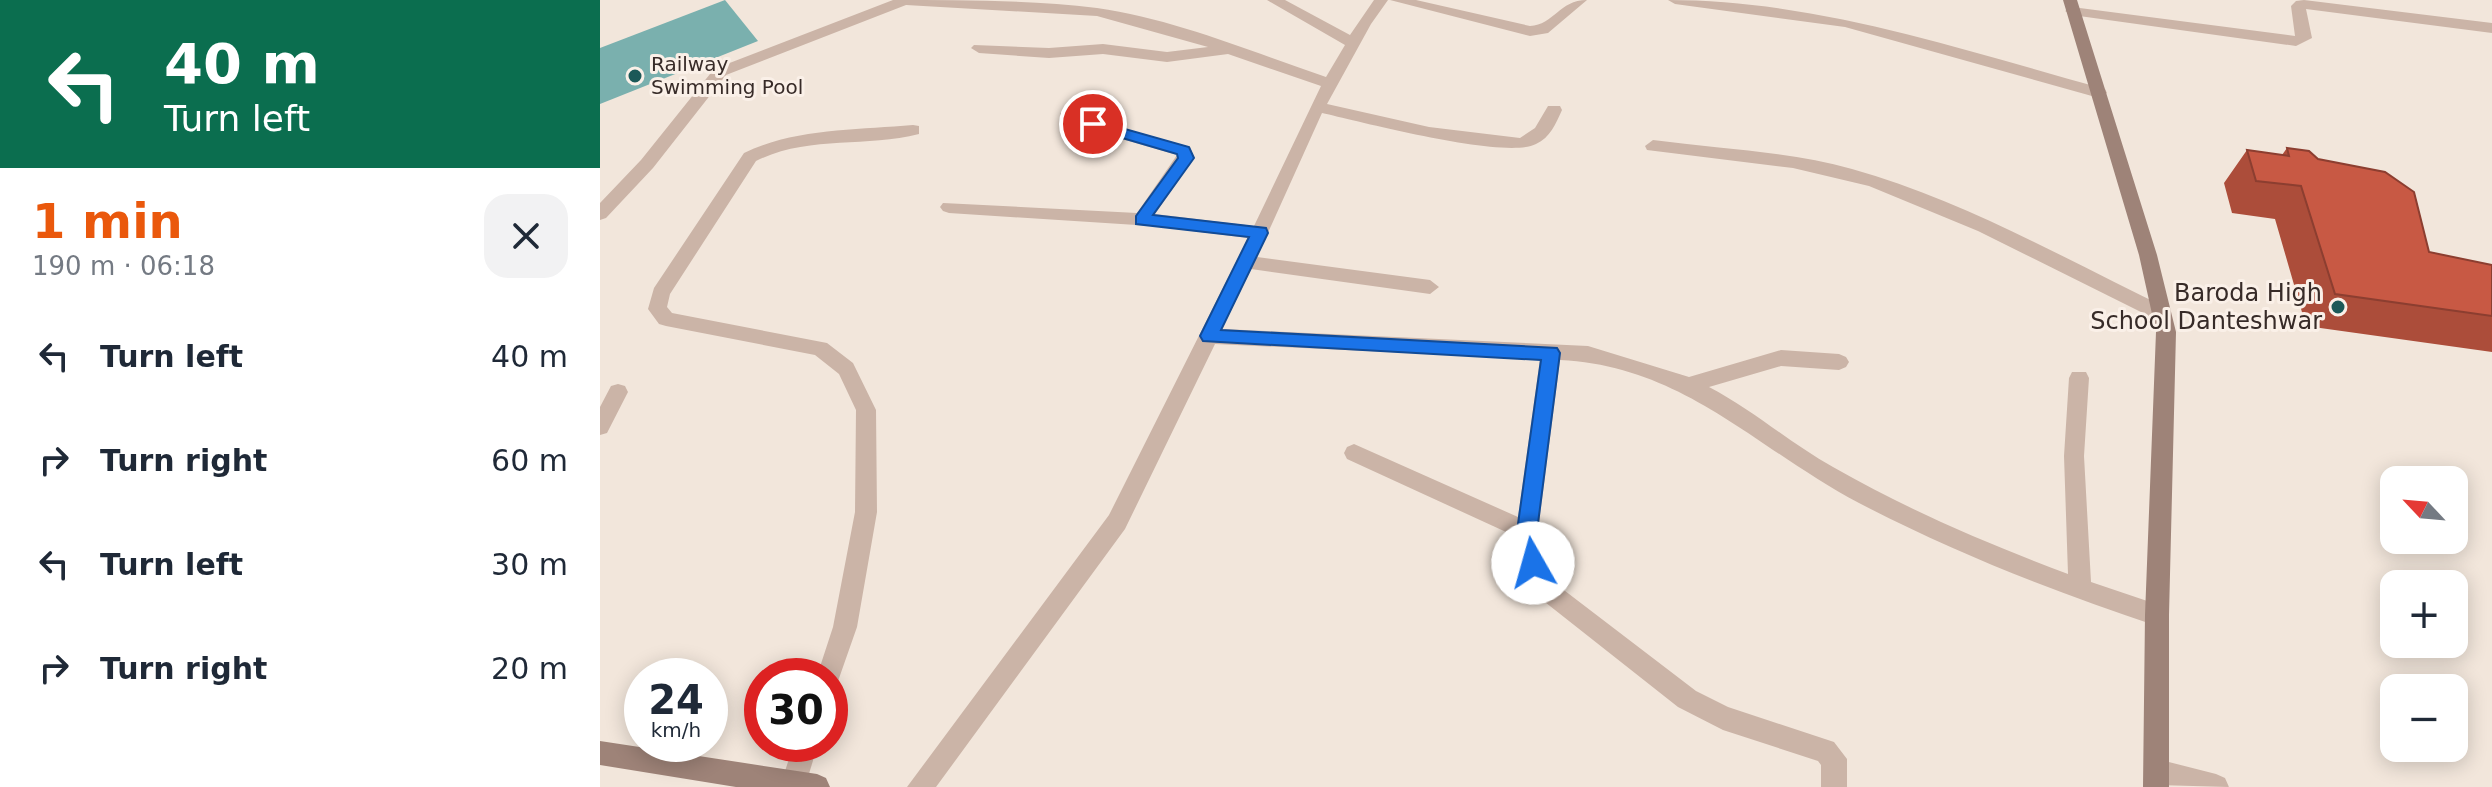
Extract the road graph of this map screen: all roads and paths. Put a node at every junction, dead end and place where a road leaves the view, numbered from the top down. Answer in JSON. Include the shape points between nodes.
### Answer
{"nodes":[{"id":1,"x":1274,"y":0,"type":"edge"},
{"id":2,"x":1381,"y":0,"type":"edge"},
{"id":3,"x":1397,"y":0,"type":"edge"},
{"id":4,"x":1580,"y":0,"type":"edge"},
{"id":5,"x":1675,"y":0,"type":"edge"},
{"id":6,"x":2071,"y":6,"type":"edge"},
{"id":7,"x":2492,"y":28,"type":"edge"},
{"id":8,"x":1353,"y":43,"type":"junction"},
{"id":9,"x":979,"y":48,"type":"dead end"},
{"id":10,"x":1230,"y":50,"type":"junction"},
{"id":11,"x":1331,"y":84,"type":"junction"},
{"id":12,"x":2099,"y":93,"type":"junction"},
{"id":13,"x":1318,"y":107,"type":"junction"},
{"id":14,"x":1554,"y":110,"type":"dead end"},
{"id":15,"x":1066,"y":117,"type":"dead end"},
{"id":16,"x":913,"y":130,"type":"dead end"},
{"id":17,"x":1653,"y":146,"type":"dead end"},
{"id":18,"x":949,"y":207,"type":"dead end"},
{"id":19,"x":600,"y":214,"type":"edge"},
{"id":20,"x":1141,"y":220,"type":"junction"},
{"id":21,"x":1260,"y":233,"type":"junction"},
{"id":22,"x":1246,"y":262,"type":"junction"},
{"id":23,"x":1430,"y":287,"type":"dead end"},
{"id":24,"x":2162,"y":314,"type":"junction"},
{"id":25,"x":1209,"y":336,"type":"junction"},
{"id":26,"x":1551,"y":353,"type":"junction"},
{"id":27,"x":1839,"y":362,"type":"dead end"},
{"id":28,"x":2079,"y":378,"type":"dead end"},
{"id":29,"x":1689,"y":385,"type":"junction"},
{"id":30,"x":618,"y":392,"type":"dead end"},
{"id":31,"x":600,"y":427,"type":"edge"},
{"id":32,"x":1354,"y":453,"type":"dead end"},
{"id":33,"x":1527,"y":531,"type":"junction"},
{"id":34,"x":2080,"y":590,"type":"junction"},
{"id":35,"x":2157,"y":615,"type":"junction"},
{"id":36,"x":835,"y":658,"type":"edge"},
{"id":37,"x":600,"y":753,"type":"edge"},
{"id":38,"x":806,"y":762,"type":"edge"},
{"id":39,"x":2156,"y":779,"type":"edge"},
{"id":40,"x":806,"y":785,"type":"edge"},
{"id":41,"x":920,"y":787,"type":"edge"},
{"id":42,"x":1834,"y":787,"type":"edge"},
{"id":43,"x":2216,"y":787,"type":"edge"}],
"edges":[{"from":1,"to":8,"type":"street"},
{"from":2,"to":8,"type":"street"},
{"from":3,"to":4,"type":"street","via":[[1530,31],[1550,25]]},
{"from":5,"to":12,"type":"street","via":[[1846,23]]},
{"from":6,"to":7,"type":"street","via":[[2296,41],[2304,38],[2301,4]]},
{"from":6,"to":12,"type":"street"},
{"from":8,"to":11,"type":"street"},
{"from":9,"to":10,"type":"street","via":[[1049,53],[1103,49],[1167,57]]},
{"from":10,"to":11,"type":"street"},
{"from":10,"to":19,"type":"street","via":[[1097,12],[904,1],[720,72]]},
{"from":11,"to":13,"type":"street"},
{"from":12,"to":24,"type":"street"},
{"from":13,"to":14,"type":"street","via":[[1429,132],[1520,144],[1542,133]]},
{"from":13,"to":21,"type":"street"},
{"from":15,"to":20,"type":"street","via":[[1184,151],[1186,158]]},
{"from":16,"to":36,"type":"street","via":[[784,144],[750,157],[661,293],[657,309],[666,319],[820,348],[846,369],[866,410],[866,512]]},
{"from":17,"to":24,"type":"street","via":[[1814,166],[1874,182],[1952,213]]},
{"from":18,"to":20,"type":"street"},
{"from":20,"to":21,"type":"street"},
{"from":21,"to":22,"type":"street"},
{"from":22,"to":23,"type":"street"},
{"from":22,"to":25,"type":"street"},
{"from":24,"to":35,"type":"street","via":[[2166,332]]},
{"from":25,"to":26,"type":"street"},
{"from":25,"to":41,"type":"street","via":[[1117,522]]},
{"from":26,"to":29,"type":"street","via":[[1588,354]]},
{"from":26,"to":33,"type":"street"},
{"from":27,"to":29,"type":"street","via":[[1781,358]]},
{"from":28,"to":34,"type":"street","via":[[2074,456]]},
{"from":29,"to":34,"type":"street","via":[[1827,474]]},
{"from":30,"to":31,"type":"street"},
{"from":32,"to":33,"type":"street"},
{"from":33,"to":42,"type":"street","via":[[1544,588],[1687,699],[1723,718],[1825,751],[1834,759]]},
{"from":34,"to":35,"type":"street"},
{"from":35,"to":39,"type":"street"},
{"from":37,"to":40,"type":"street"},
{"from":38,"to":40,"type":"street"},
{"from":39,"to":43,"type":"street"}]}
